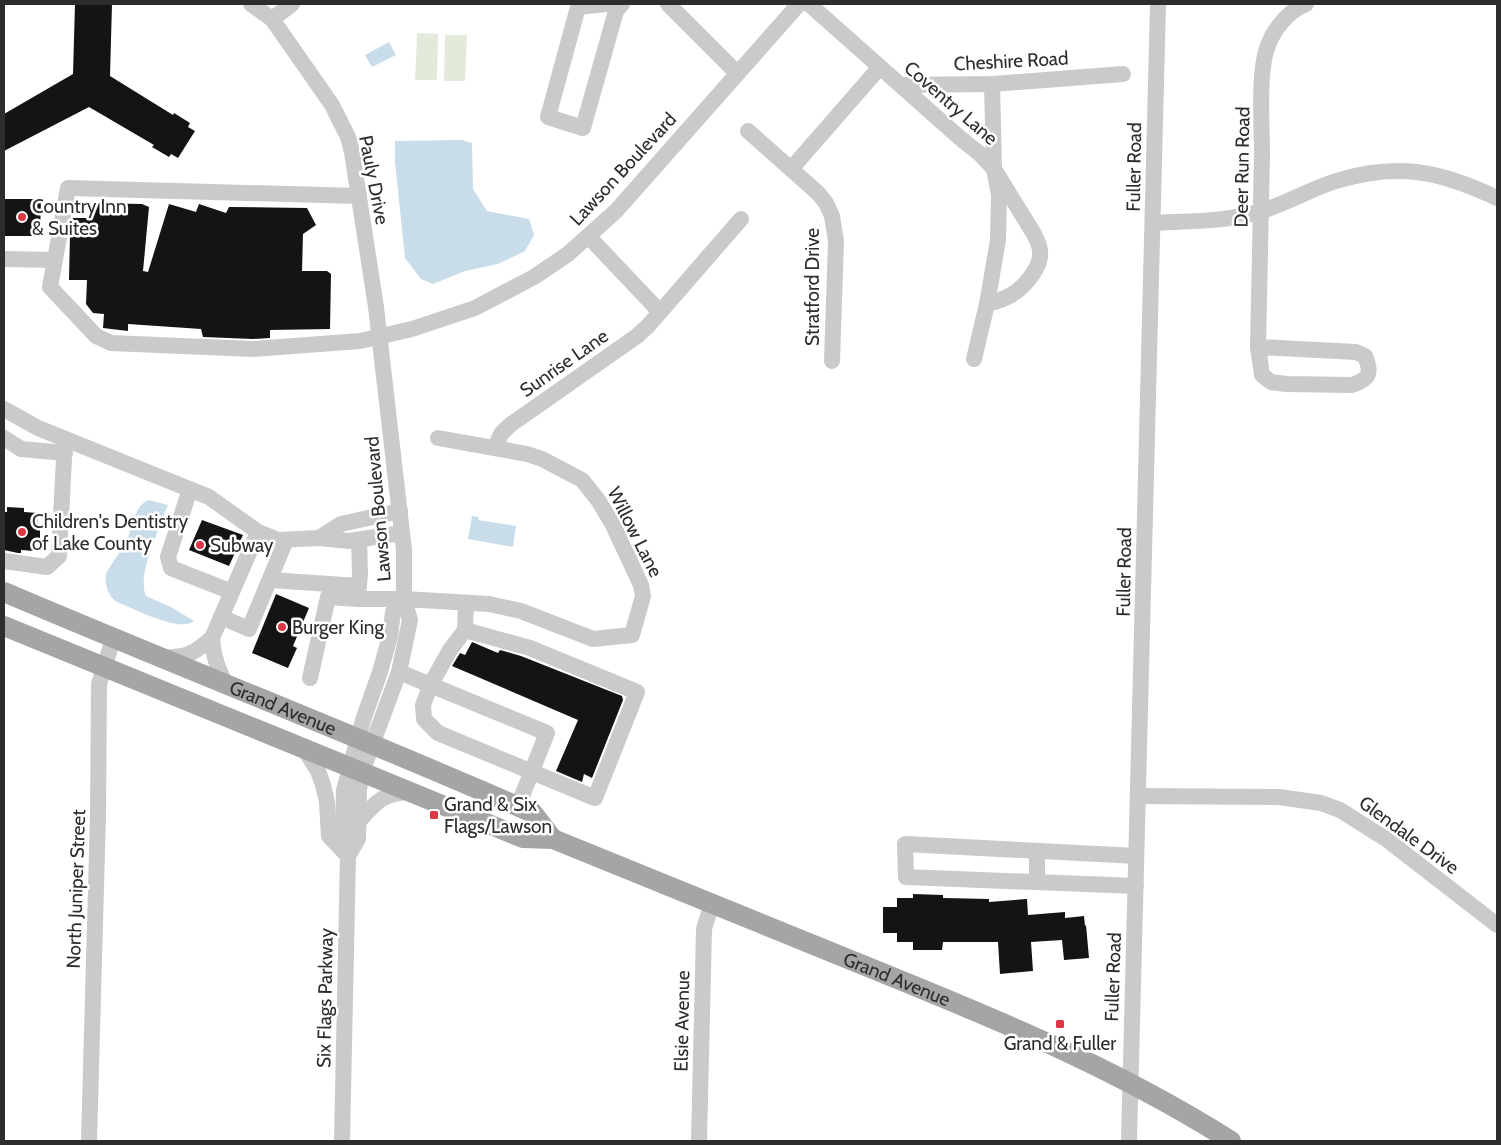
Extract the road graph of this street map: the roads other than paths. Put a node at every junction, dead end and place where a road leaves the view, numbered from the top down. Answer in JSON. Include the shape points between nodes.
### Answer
{"nodes":[{"id":1,"x":251,"y":4,"type":"edge"},
{"id":2,"x":292,"y":4,"type":"edge"},
{"id":3,"x":606,"y":4,"type":"edge"},
{"id":4,"x":622,"y":4,"type":"edge"},
{"id":5,"x":668,"y":4,"type":"edge"},
{"id":6,"x":799,"y":4,"type":"edge"},
{"id":7,"x":809,"y":4,"type":"edge"},
{"id":8,"x":1158,"y":4,"type":"edge"},
{"id":9,"x":1306,"y":4,"type":"edge"},
{"id":10,"x":272,"y":19,"type":"junction"},
{"id":11,"x":880,"y":67,"type":"junction"},
{"id":12,"x":737,"y":73,"type":"junction"},
{"id":13,"x":1123,"y":74,"type":"dead end"},
{"id":14,"x":992,"y":84,"type":"junction"},
{"id":15,"x":902,"y":85,"type":"junction"},
{"id":16,"x":748,"y":131,"type":"dead end"},
{"id":17,"x":791,"y":169,"type":"junction"},
{"id":18,"x":994,"y":169,"type":"junction"},
{"id":19,"x":359,"y":196,"type":"junction"},
{"id":20,"x":1497,"y":198,"type":"edge"},
{"id":21,"x":1262,"y":212,"type":"junction"},
{"id":22,"x":741,"y":218,"type":"dead end"},
{"id":23,"x":1153,"y":223,"type":"junction"},
{"id":24,"x":589,"y":237,"type":"junction"},
{"id":25,"x":4,"y":259,"type":"edge"},
{"id":26,"x":54,"y":260,"type":"junction"},
{"id":27,"x":987,"y":304,"type":"junction"},
{"id":28,"x":660,"y":312,"type":"junction"},
{"id":29,"x":379,"y":336,"type":"junction"},
{"id":30,"x":1258,"y":347,"type":"junction"},
{"id":31,"x":974,"y":359,"type":"dead end"},
{"id":32,"x":832,"y":361,"type":"dead end"},
{"id":33,"x":4,"y":409,"type":"edge"},
{"id":34,"x":4,"y":438,"type":"edge"},
{"id":35,"x":438,"y":438,"type":"dead end"},
{"id":36,"x":65,"y":446,"type":"junction"},
{"id":37,"x":495,"y":448,"type":"junction"},
{"id":38,"x":190,"y":489,"type":"junction"},
{"id":39,"x":400,"y":511,"type":"junction"},
{"id":40,"x":258,"y":532,"type":"junction"},
{"id":41,"x":402,"y":533,"type":"junction"},
{"id":42,"x":319,"y":538,"type":"junction"},
{"id":43,"x":286,"y":540,"type":"junction"},
{"id":44,"x":359,"y":540,"type":"junction"},
{"id":45,"x":4,"y":561,"type":"edge"},
{"id":46,"x":270,"y":580,"type":"junction"},
{"id":47,"x":359,"y":586,"type":"junction"},
{"id":48,"x":4,"y":592,"type":"edge"},
{"id":49,"x":232,"y":592,"type":"junction"},
{"id":50,"x":404,"y":598,"type":"junction"},
{"id":51,"x":466,"y":603,"type":"junction"},
{"id":52,"x":221,"y":617,"type":"junction"},
{"id":53,"x":4,"y":626,"type":"edge"},
{"id":54,"x":465,"y":630,"type":"junction"},
{"id":55,"x":212,"y":638,"type":"junction"},
{"id":56,"x":113,"y":639,"type":"junction"},
{"id":57,"x":161,"y":658,"type":"junction"},
{"id":58,"x":103,"y":667,"type":"junction"},
{"id":59,"x":398,"y":672,"type":"junction"},
{"id":60,"x":310,"y":678,"type":"dead end"},
{"id":61,"x":431,"y":684,"type":"junction"},
{"id":62,"x":226,"y":685,"type":"junction"},
{"id":63,"x":365,"y":742,"type":"junction"},
{"id":64,"x":303,"y":747,"type":"junction"},
{"id":65,"x":356,"y":769,"type":"junction"},
{"id":66,"x":532,"y":771,"type":"junction"},
{"id":67,"x":411,"y":792,"type":"junction"},
{"id":68,"x":1138,"y":796,"type":"junction"},
{"id":69,"x":518,"y":806,"type":"junction"},
{"id":70,"x":358,"y":821,"type":"junction"},
{"id":71,"x":553,"y":838,"type":"junction"},
{"id":72,"x":1037,"y":851,"type":"junction"},
{"id":73,"x":348,"y":856,"type":"junction"},
{"id":74,"x":1136,"y":856,"type":"junction"},
{"id":75,"x":1037,"y":882,"type":"junction"},
{"id":76,"x":1136,"y":886,"type":"junction"},
{"id":77,"x":712,"y":903,"type":"junction"},
{"id":78,"x":1497,"y":925,"type":"edge"},
{"id":79,"x":1130,"y":1085,"type":"junction"},
{"id":80,"x":89,"y":1141,"type":"edge"},
{"id":81,"x":342,"y":1141,"type":"edge"},
{"id":82,"x":699,"y":1141,"type":"edge"},
{"id":83,"x":1129,"y":1141,"type":"edge"},
{"id":84,"x":1231,"y":1141,"type":"edge"}],
"edges":[{"from":1,"to":10,"type":"street","name":"Pauly Drive"},
{"from":2,"to":10,"type":"street"},
{"from":3,"to":4,"type":"street","via":[[578,8],[548,117],[583,128],[616,11]]},
{"from":5,"to":12,"type":"street"},
{"from":6,"to":12,"type":"street","name":"Lawson Boulevard"},
{"from":7,"to":11,"type":"street"},
{"from":8,"to":23,"type":"street","name":"Fuller Road"},
{"from":9,"to":21,"type":"street","name":"Deer Run Road","via":[[1283,21],[1267,48],[1263,73]]},
{"from":10,"to":19,"type":"street","name":"Pauly Drive","via":[[332,105],[344,129],[352,152]]},
{"from":11,"to":15,"type":"street","name":"Coventry Lane"},
{"from":11,"to":17,"type":"street"},
{"from":12,"to":24,"type":"street","name":"Lawson Boulevard","via":[[616,211]]},
{"from":13,"to":14,"type":"street","name":"Cheshire Road"},
{"from":14,"to":15,"type":"street","name":"Cheshire Road"},
{"from":14,"to":18,"type":"street","name":"Coventry Lane"},
{"from":15,"to":18,"type":"street","name":"Coventry Lane"},
{"from":16,"to":17,"type":"street","name":"Stratford Drive"},
{"from":17,"to":32,"type":"street","name":"Stratford Drive","via":[[818,193],[832,216],[836,241]]},
{"from":18,"to":27,"type":"street","name":"Coventry Lane","via":[[999,195],[998,240]]},
{"from":18,"to":27,"type":"street","name":"Coventry Lane","via":[[1034,234],[1040,256],[1037,266],[1022,286],[1010,296]]},
{"from":19,"to":26,"type":"street","via":[[68,188]]},
{"from":19,"to":29,"type":"street","name":"Pauly Drive"},
{"from":20,"to":21,"type":"street","via":[[1437,175],[1389,170],[1336,182]]},
{"from":21,"to":23,"type":"street","via":[[1216,220]]},
{"from":21,"to":30,"type":"street","name":"Deer Run Road"},
{"from":22,"to":28,"type":"street","name":"Sunrise Lane"},
{"from":23,"to":68,"type":"street","name":"Fuller Road"},
{"from":24,"to":28,"type":"street"},
{"from":24,"to":29,"type":"street","name":"Lawson Boulevard","via":[[534,278],[475,308],[412,329]]},
{"from":25,"to":26,"type":"street"},
{"from":26,"to":29,"type":"street","via":[[50,287],[96,336],[111,344],[253,348],[360,341]]},
{"from":27,"to":31,"type":"street","name":"Coventry Lane"},
{"from":28,"to":37,"type":"street","name":"Sunrise Lane","via":[[637,336],[510,425],[501,434]]},
{"from":29,"to":39,"type":"street","name":"Lawson Boulevard"},
{"from":30,"to":30,"type":"street","name":"Deer Run Road","via":[[1356,352],[1365,356],[1370,367],[1368,376],[1352,385],[1271,382],[1262,375]]},
{"from":33,"to":36,"type":"street"},
{"from":34,"to":36,"type":"street","via":[[21,449]]},
{"from":35,"to":37,"type":"street","name":"Willow Lane"},
{"from":36,"to":38,"type":"street"},
{"from":36,"to":45,"type":"street","via":[[59,556],[47,567]]},
{"from":37,"to":51,"type":"street","name":"Willow Lane","via":[[542,459],[582,480],[612,522],[644,596],[632,635],[593,640],[521,610]]},
{"from":38,"to":40,"type":"street","via":[[209,497]]},
{"from":38,"to":49,"type":"street","via":[[168,557],[171,568]]},
{"from":39,"to":41,"type":"street","name":"Lawson Boulevard"},
{"from":39,"to":42,"type":"street","via":[[341,524]]},
{"from":40,"to":43,"type":"street"},
{"from":40,"to":49,"type":"street"},
{"from":41,"to":44,"type":"street"},
{"from":41,"to":50,"type":"street","name":"Lawson Boulevard"},
{"from":42,"to":43,"type":"street"},
{"from":42,"to":44,"type":"street"},
{"from":43,"to":46,"type":"street"},
{"from":44,"to":47,"type":"street"},
{"from":46,"to":47,"type":"street"},
{"from":46,"to":52,"type":"street","via":[[249,629]]},
{"from":47,"to":50,"type":"street"},
{"from":47,"to":60,"type":"street","via":[[328,597]]},
{"from":48,"to":56,"type":"main road","name":"Grand Avenue"},
{"from":49,"to":52,"type":"street"},
{"from":50,"to":51,"type":"street"},
{"from":50,"to":59,"type":"street","name":"Lawson Boulevard","via":[[410,620]]},
{"from":50,"to":63,"type":"street","name":"Lawson Boulevard","via":[[393,612]]},
{"from":51,"to":54,"type":"street"},
{"from":52,"to":55,"type":"street"},
{"from":53,"to":58,"type":"main road","name":"Grand Avenue"},
{"from":54,"to":61,"type":"street"},
{"from":54,"to":66,"type":"street","via":[[530,648],[637,692],[595,798]]},
{"from":55,"to":57,"type":"street","via":[[185,657]]},
{"from":55,"to":62,"type":"street","via":[[213,654]]},
{"from":56,"to":57,"type":"main road","name":"Grand Avenue"},
{"from":56,"to":58,"type":"street","name":"North Juniper Street"},
{"from":57,"to":62,"type":"main road","name":"Grand Avenue"},
{"from":58,"to":64,"type":"main road","name":"Grand Avenue"},
{"from":58,"to":80,"type":"street","name":"North Juniper Street","via":[[99,684]]},
{"from":59,"to":61,"type":"street"},
{"from":59,"to":63,"type":"street","name":"Lawson Boulevard"},
{"from":61,"to":66,"type":"street","via":[[424,705],[424,719],[438,733]]},
{"from":61,"to":66,"type":"street","via":[[548,733]]},
{"from":62,"to":63,"type":"main road","name":"Grand Avenue"},
{"from":63,"to":65,"type":"street","name":"Lawson Boulevard"},
{"from":63,"to":69,"type":"main road","name":"Grand Avenue"},
{"from":64,"to":65,"type":"main road","name":"Grand Avenue"},
{"from":64,"to":73,"type":"street","via":[[323,785],[329,836]]},
{"from":65,"to":67,"type":"main road","name":"Grand Avenue"},
{"from":65,"to":70,"type":"street","name":"Six Flags Parkway"},
{"from":65,"to":73,"type":"street","name":"Six Flags Parkway","via":[[344,790],[343,834]]},
{"from":66,"to":69,"type":"street"},
{"from":67,"to":70,"type":"street","via":[[387,794]]},
{"from":67,"to":71,"type":"main road","name":"Grand Avenue","via":[[523,838]]},
{"from":68,"to":74,"type":"street","name":"Fuller Road"},
{"from":68,"to":78,"type":"street","name":"Glendale Drive","via":[[1279,797],[1321,803],[1340,810],[1386,839]]},
{"from":69,"to":71,"type":"main road","name":"Grand Avenue","via":[[533,813]]},
{"from":70,"to":73,"type":"street","name":"Six Flags Parkway","via":[[358,839]]},
{"from":71,"to":77,"type":"main road","name":"Grand Avenue"},
{"from":72,"to":74,"type":"street"},
{"from":72,"to":75,"type":"street"},
{"from":72,"to":75,"type":"street","via":[[906,844],[906,877]]},
{"from":73,"to":81,"type":"street","name":"Six Flags Parkway"},
{"from":74,"to":76,"type":"street","name":"Fuller Road"},
{"from":75,"to":76,"type":"street"},
{"from":76,"to":79,"type":"street","name":"Fuller Road"},
{"from":77,"to":79,"type":"main road","name":"Grand Avenue","via":[[955,1003]]},
{"from":77,"to":82,"type":"street","name":"Elsie Avenue","via":[[704,929]]},
{"from":79,"to":83,"type":"street","name":"Fuller Road"},
{"from":79,"to":84,"type":"main road","name":"Grand Avenue"}]}
